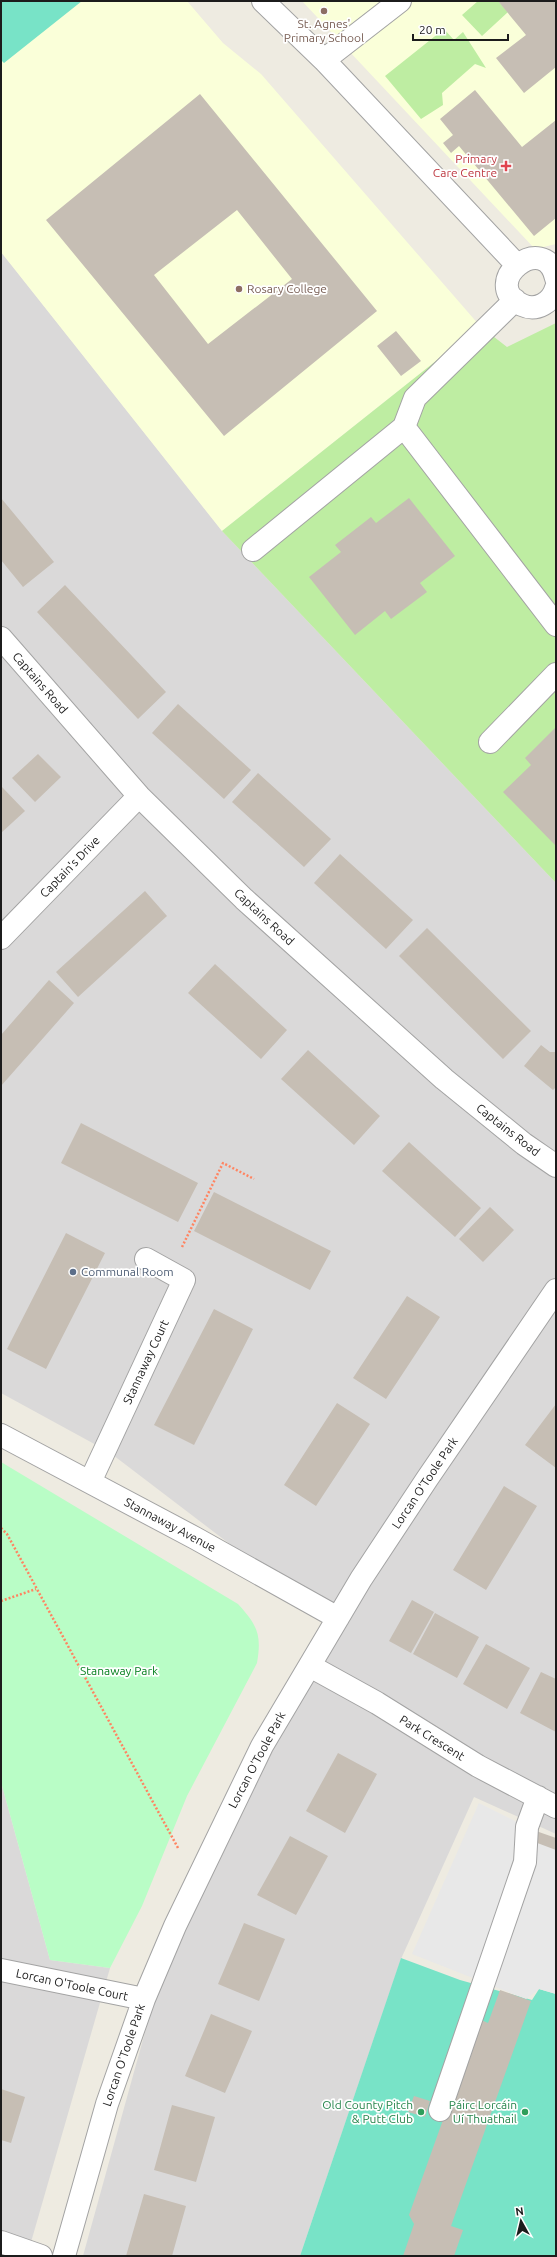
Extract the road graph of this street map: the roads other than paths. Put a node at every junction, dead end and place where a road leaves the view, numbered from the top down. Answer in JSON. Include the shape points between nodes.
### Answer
{"nodes":[{"id":1,"x":263,"y":1,"type":"edge"},
{"id":2,"x":400,"y":1,"type":"edge"},
{"id":3,"x":324,"y":60,"type":"junction"},
{"id":4,"x":516,"y":264,"type":"junction"},
{"id":5,"x":555,"y":276,"type":"edge"},
{"id":6,"x":515,"y":300,"type":"junction"},
{"id":7,"x":404,"y":427,"type":"junction"},
{"id":8,"x":253,"y":550,"type":"dead end"},
{"id":9,"x":556,"y":625,"type":"edge"},
{"id":10,"x":1,"y":638,"type":"edge"},
{"id":11,"x":556,"y":674,"type":"edge"},
{"id":12,"x":490,"y":742,"type":"dead end"},
{"id":13,"x":139,"y":796,"type":"junction"},
{"id":14,"x":1,"y":938,"type":"edge"},
{"id":15,"x":556,"y":1166,"type":"edge"},
{"id":16,"x":146,"y":1259,"type":"dead end"},
{"id":17,"x":556,"y":1290,"type":"edge"},
{"id":18,"x":1,"y":1434,"type":"edge"},
{"id":19,"x":90,"y":1482,"type":"junction"},
{"id":20,"x":338,"y":1618,"type":"junction"},
{"id":21,"x":310,"y":1666,"type":"junction"},
{"id":22,"x":547,"y":1802,"type":"edge"},
{"id":23,"x":1,"y":1970,"type":"edge"},
{"id":24,"x":144,"y":2000,"type":"junction"},
{"id":25,"x":440,"y":2110,"type":"dead end"},
{"id":26,"x":1,"y":2242,"type":"edge"},
{"id":27,"x":41,"y":2256,"type":"edge"},
{"id":28,"x":64,"y":2256,"type":"edge"}],
"edges":[{"from":1,"to":3,"type":"street"},
{"from":2,"to":3,"type":"street"},
{"from":3,"to":4,"type":"street"},
{"from":4,"to":5,"type":"street","via":[[538,259],[545,262]]},
{"from":4,"to":6,"type":"street","via":[[508,279],[508,287]]},
{"from":5,"to":6,"type":"street","via":[[552,297],[539,307],[523,306]]},
{"from":6,"to":7,"type":"street","via":[[415,398]]},
{"from":7,"to":8,"type":"street"},
{"from":7,"to":9,"type":"street"},
{"from":10,"to":13,"type":"street","name":"Captains Road"},
{"from":11,"to":12,"type":"street"},
{"from":13,"to":14,"type":"street","name":"Captain's Drive"},
{"from":13,"to":15,"type":"street","name":"Captains Road","via":[[244,899],[444,1080],[524,1144]]},
{"from":16,"to":19,"type":"street","name":"Stannaway Court","via":[[184,1280]]},
{"from":17,"to":20,"type":"street","name":"Lorcan O'Toole Park","via":[[427,1478]]},
{"from":18,"to":19,"type":"street","name":"Stannaway Avenue"},
{"from":19,"to":20,"type":"street","name":"Stannaway Avenue"},
{"from":20,"to":21,"type":"street","name":"Lorcan O'Toole Park"},
{"from":21,"to":22,"type":"street","name":"Park Crescent","via":[[377,1703],[478,1766]]},
{"from":21,"to":24,"type":"street","name":"Lorcan O'Toole Park","via":[[262,1746],[175,1926]]},
{"from":22,"to":25,"type":"street","via":[[527,1827],[525,1862]]},
{"from":23,"to":24,"type":"street","name":"Lorcan O'Toole Court"},
{"from":24,"to":28,"type":"street","name":"Lorcan O'Toole Park","via":[[107,2104]]},
{"from":26,"to":27,"type":"street"}]}
